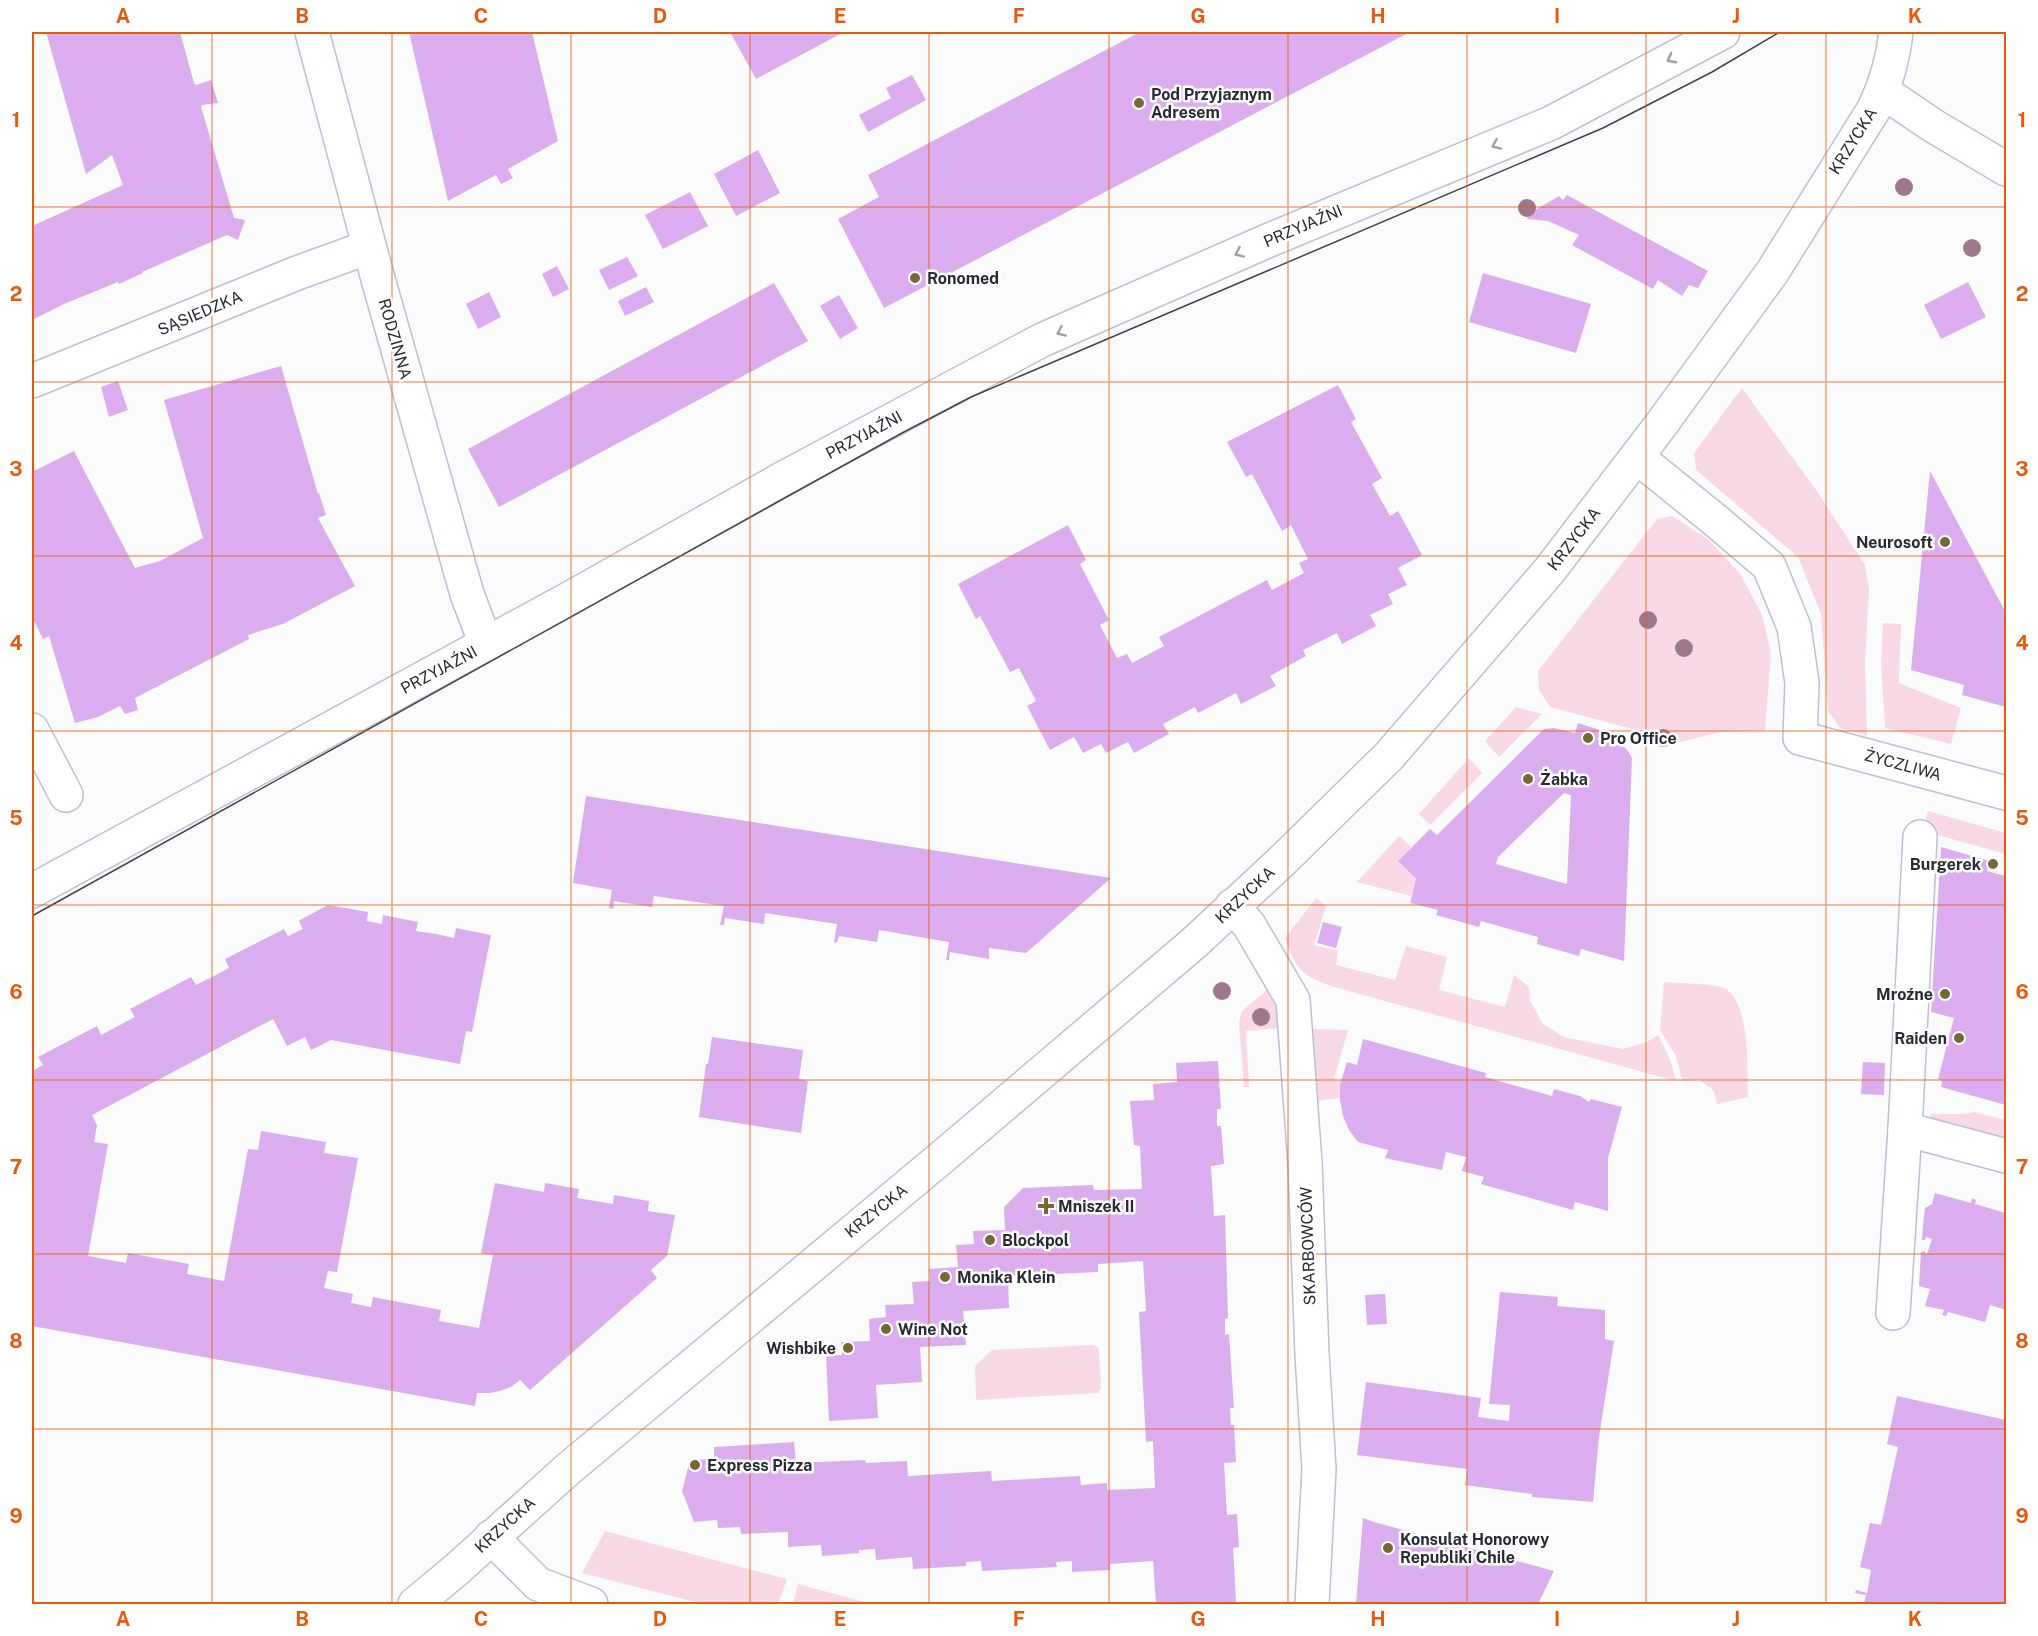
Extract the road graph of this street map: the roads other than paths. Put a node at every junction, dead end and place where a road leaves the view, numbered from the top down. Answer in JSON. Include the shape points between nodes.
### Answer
{"nodes":[{"id":1,"x":312,"y":32,"type":"edge"},
{"id":2,"x":1896,"y":32,"type":"edge"},
{"id":3,"x":1706,"y":35,"type":"edge"},
{"id":4,"x":1882,"y":91,"type":"junction"},
{"id":5,"x":2007,"y":169,"type":"edge"},
{"id":6,"x":369,"y":247,"type":"junction"},
{"id":7,"x":32,"y":381,"type":"edge"},
{"id":8,"x":1637,"y":457,"type":"junction"},
{"id":9,"x":486,"y":644,"type":"junction"},
{"id":10,"x":32,"y":730,"type":"edge"},
{"id":11,"x":2007,"y":793,"type":"edge"},
{"id":12,"x":66,"y":795,"type":"dead end"},
{"id":13,"x":1920,"y":837,"type":"dead end"},
{"id":14,"x":32,"y":891,"type":"edge"},
{"id":15,"x":1232,"y":906,"type":"junction"},
{"id":16,"x":1905,"y":1129,"type":"junction"},
{"id":17,"x":2007,"y":1156,"type":"edge"},
{"id":18,"x":1893,"y":1313,"type":"dead end"},
{"id":19,"x":491,"y":1537,"type":"junction"},
{"id":20,"x":415,"y":1605,"type":"edge"},
{"id":21,"x":591,"y":1605,"type":"edge"},
{"id":22,"x":1312,"y":1605,"type":"edge"}],
"edges":[{"from":1,"to":6,"type":"street","name":"RODZINNA"},
{"from":2,"to":4,"type":"street","name":"KRZYCKA"},
{"from":3,"to":9,"type":"street","name":"PRZYJAŹNI","one_way":true,"via":[[1551,123],[1042,340]]},
{"from":4,"to":5,"type":"street"},
{"from":4,"to":8,"type":"street","name":"KRZYCKA","via":[[1773,271]]},
{"from":6,"to":7,"type":"street","name":"SĄSIEDZKA"},
{"from":6,"to":9,"type":"street","name":"RODZINNA","via":[[467,594]]},
{"from":8,"to":11,"type":"street","name":"ŻYCZLIWA","via":[[1769,566],[1794,627],[1802,683],[1800,738]]},
{"from":8,"to":15,"type":"street","name":"KRZYCKA","via":[[1549,571],[1389,756]]},
{"from":9,"to":14,"type":"street","name":"PRZYJAŹNI"},
{"from":10,"to":12,"type":"street"},
{"from":13,"to":16,"type":"street"},
{"from":15,"to":19,"type":"street","name":"KRZYCKA","via":[[1194,944]]},
{"from":15,"to":22,"type":"street","name":"SKARBOWCÓW","via":[[1249,925],[1293,1000],[1319,1469]]},
{"from":16,"to":17,"type":"street"},
{"from":16,"to":18,"type":"street"},
{"from":19,"to":20,"type":"street","name":"KRZYCKA"},
{"from":19,"to":21,"type":"street","via":[[538,1584]]}]}
